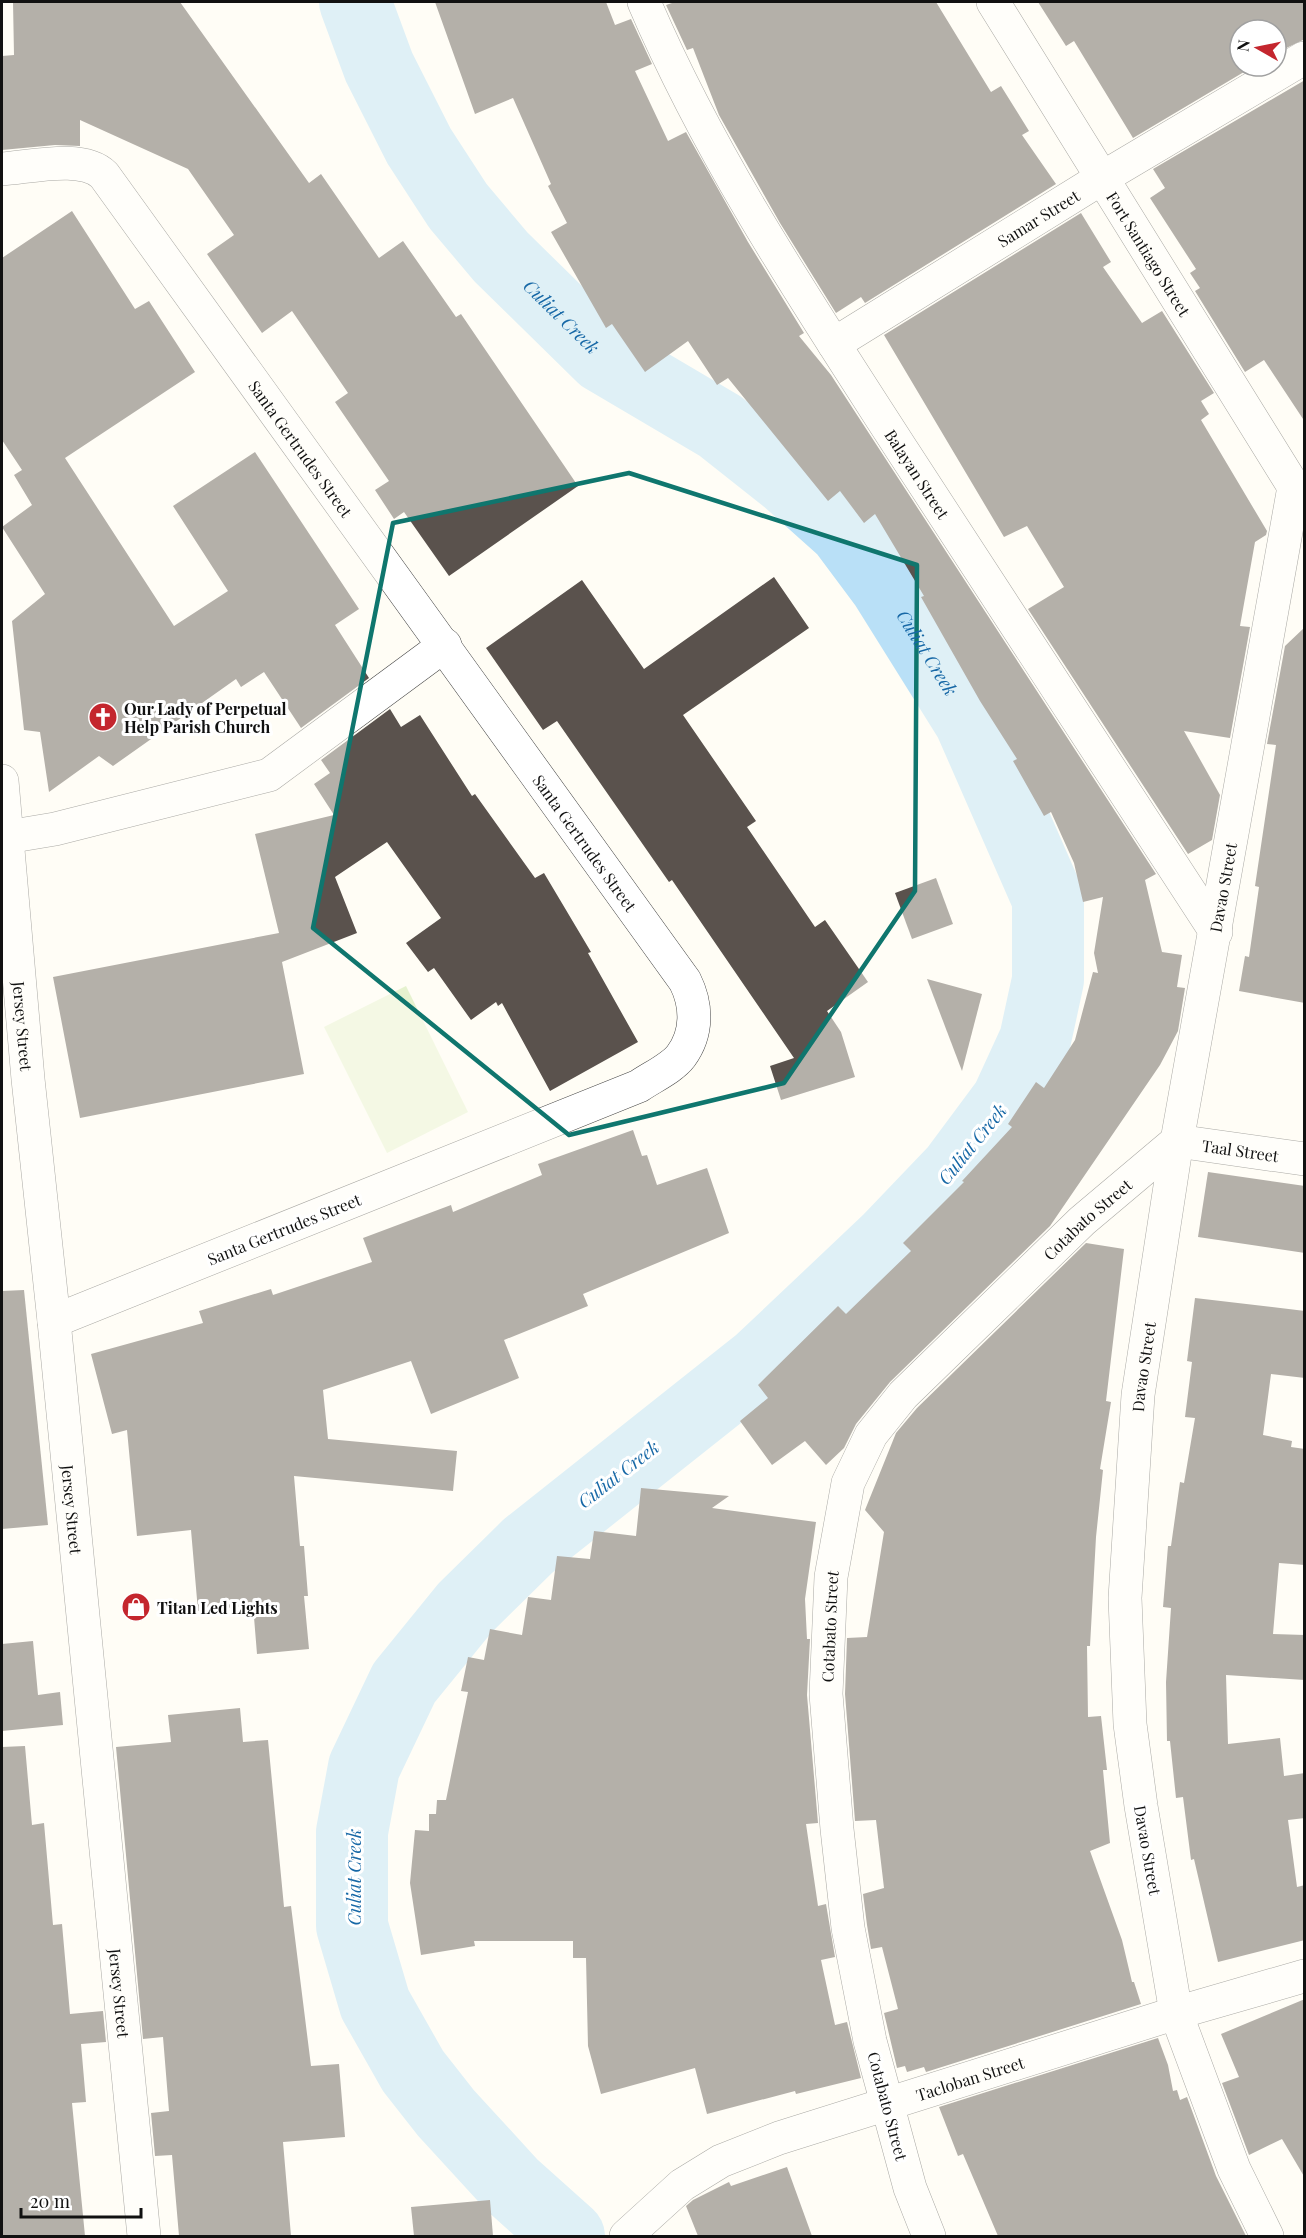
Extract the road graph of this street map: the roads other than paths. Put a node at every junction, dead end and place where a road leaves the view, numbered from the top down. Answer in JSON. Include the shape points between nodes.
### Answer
{"nodes":[{"id":1,"x":644,"y":2,"type":"edge"},
{"id":2,"x":993,"y":2,"type":"edge"},
{"id":3,"x":1305,"y":58,"type":"edge"},
{"id":4,"x":2,"y":169,"type":"edge"},
{"id":5,"x":1102,"y":178,"type":"junction"},
{"id":6,"x":834,"y":344,"type":"junction"},
{"id":7,"x":1299,"y":495,"type":"edge"},
{"id":8,"x":445,"y":645,"type":"junction"},
{"id":9,"x":2,"y":781,"type":"edge"},
{"id":10,"x":7,"y":837,"type":"junction"},
{"id":11,"x":1216,"y":932,"type":"junction"},
{"id":12,"x":1177,"y":1141,"type":"junction"},
{"id":13,"x":1305,"y":1159,"type":"edge"},
{"id":14,"x":54,"y":1321,"type":"junction"},
{"id":15,"x":1305,"y":1976,"type":"edge"},
{"id":16,"x":1176,"y":2013,"type":"junction"},
{"id":17,"x":888,"y":2106,"type":"junction"},
{"id":18,"x":627,"y":2235,"type":"edge"},
{"id":19,"x":144,"y":2236,"type":"edge"},
{"id":20,"x":929,"y":2236,"type":"edge"},
{"id":21,"x":1267,"y":2236,"type":"edge"}],
"edges":[{"from":1,"to":6,"type":"street","name":"Balayan Street","via":[[663,47],[735,183]]},
{"from":2,"to":5,"type":"street","name":"Fort Santiago Street"},
{"from":3,"to":5,"type":"street","name":"Samar Street"},
{"from":4,"to":8,"type":"street","name":"Santa Gertrudes Street","via":[[79,163],[98,168]]},
{"from":5,"to":6,"type":"street","name":"Samar Street"},
{"from":5,"to":7,"type":"street","name":"Fort Santiago Street"},
{"from":6,"to":11,"type":"street","name":"Balayan Street"},
{"from":7,"to":11,"type":"street","name":"Davao Street"},
{"from":8,"to":10,"type":"street","via":[[269,775],[55,829]]},
{"from":8,"to":14,"type":"street","name":"Santa Gertrudes Street","via":[[685,981],[694,999],[691,1039],[680,1057],[639,1086]]},
{"from":9,"to":10,"type":"street","name":"Jersey Street"},
{"from":10,"to":14,"type":"street","name":"Jersey Street"},
{"from":11,"to":12,"type":"street","name":"Davao Street"},
{"from":12,"to":13,"type":"street","name":"Taal Street"},
{"from":12,"to":16,"type":"street","name":"Davao Street","via":[[1138,1395],[1125,1598],[1130,1724]]},
{"from":12,"to":17,"type":"street","name":"Cotabato Street","via":[[1082,1221],[903,1395],[871,1436],[848,1483],[831,1577],[826,1694],[848,1928],[870,2041]]},
{"from":14,"to":19,"type":"street","name":"Jersey Street"},
{"from":15,"to":16,"type":"street","name":"Tacloban Street"},
{"from":16,"to":17,"type":"street","name":"Tacloban Street"},
{"from":16,"to":21,"type":"street","name":"Davao Street","via":[[1234,2169]]},
{"from":17,"to":18,"type":"street","name":"Tacloban Street","via":[[779,2138],[722,2162],[682,2185]]},
{"from":17,"to":20,"type":"street","name":"Cotabato Street","via":[[910,2188]]}]}
